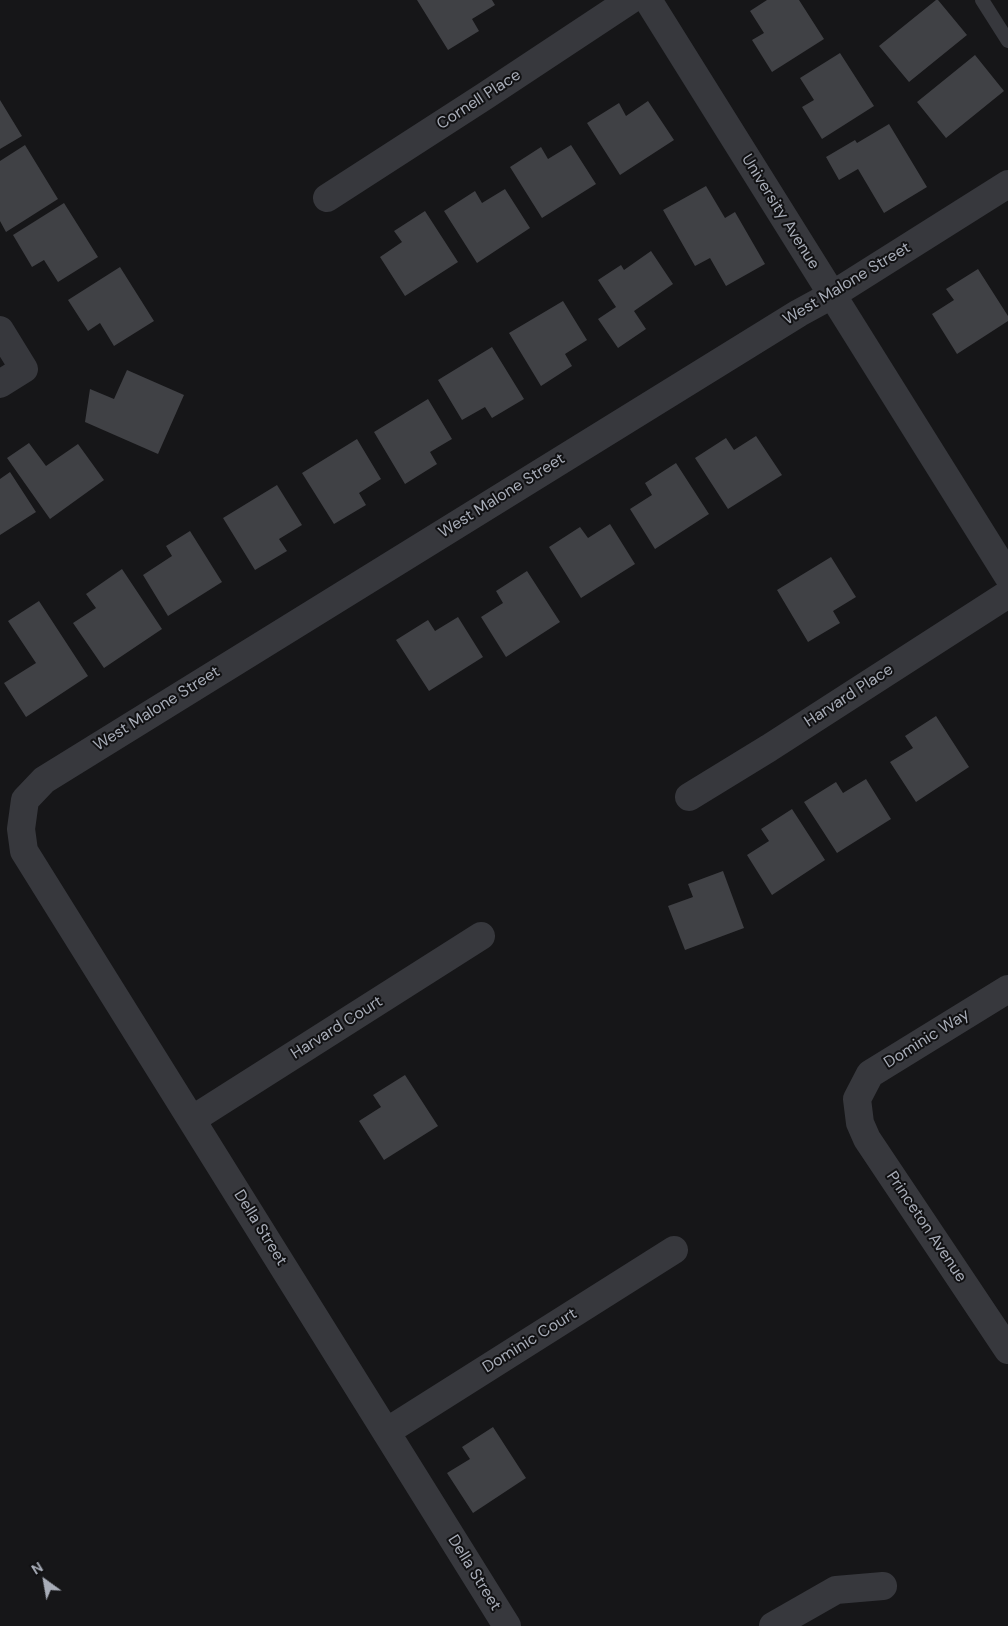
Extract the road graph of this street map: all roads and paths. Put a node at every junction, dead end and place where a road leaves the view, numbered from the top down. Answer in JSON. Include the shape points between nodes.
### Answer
{"nodes":[{"id":1,"x":630,"y":0,"type":"edge"},
{"id":2,"x":648,"y":0,"type":"edge"},
{"id":3,"x":982,"y":0,"type":"edge"},
{"id":4,"x":1008,"y":41,"type":"edge"},
{"id":5,"x":1008,"y":184,"type":"edge"},
{"id":6,"x":327,"y":198,"type":"dead end"},
{"id":7,"x":832,"y":295,"type":"junction"},
{"id":8,"x":0,"y":330,"type":"edge"},
{"id":9,"x":0,"y":384,"type":"edge"},
{"id":10,"x":1008,"y":576,"type":"edge"},
{"id":11,"x":1008,"y":594,"type":"edge"},
{"id":12,"x":689,"y":797,"type":"dead end"},
{"id":13,"x":21,"y":829,"type":"joint"},
{"id":14,"x":481,"y":936,"type":"dead end"},
{"id":15,"x":1008,"y":989,"type":"edge"},
{"id":16,"x":857,"y":1099,"type":"joint"},
{"id":17,"x":193,"y":1119,"type":"junction"},
{"id":18,"x":674,"y":1250,"type":"dead end"},
{"id":19,"x":1008,"y":1350,"type":"edge"},
{"id":20,"x":386,"y":1432,"type":"junction"},
{"id":21,"x":883,"y":1586,"type":"dead end"},
{"id":22,"x":507,"y":1626,"type":"edge"},
{"id":23,"x":773,"y":1626,"type":"edge"}],
"edges":[{"from":1,"to":6,"type":"street","name":"Cornell Place"},
{"from":2,"to":7,"type":"street","name":"University Avenue"},
{"from":3,"to":4,"type":"lane"},
{"from":5,"to":7,"type":"street","name":"West Malone Street"},
{"from":7,"to":10,"type":"street","name":"University Avenue"},
{"from":7,"to":13,"type":"street","name":"West Malone Street","via":[[44,780],[26,800]]},
{"from":8,"to":9,"type":"street","via":[[24,369]]},
{"from":11,"to":12,"type":"street","name":"Harvard Place"},
{"from":13,"to":17,"type":"street","name":"Della Street","via":[[24,850]]},
{"from":14,"to":17,"type":"street","name":"Harvard Court"},
{"from":15,"to":16,"type":"street","name":"Dominic Way","via":[[870,1074]]},
{"from":16,"to":19,"type":"street","name":"Princeton Avenue","via":[[860,1123],[867,1139]]},
{"from":17,"to":20,"type":"street","name":"Della Street"},
{"from":18,"to":20,"type":"street","name":"Dominic Court"},
{"from":20,"to":22,"type":"street","name":"Della Street"},
{"from":21,"to":23,"type":"street","via":[[836,1590]]}]}
